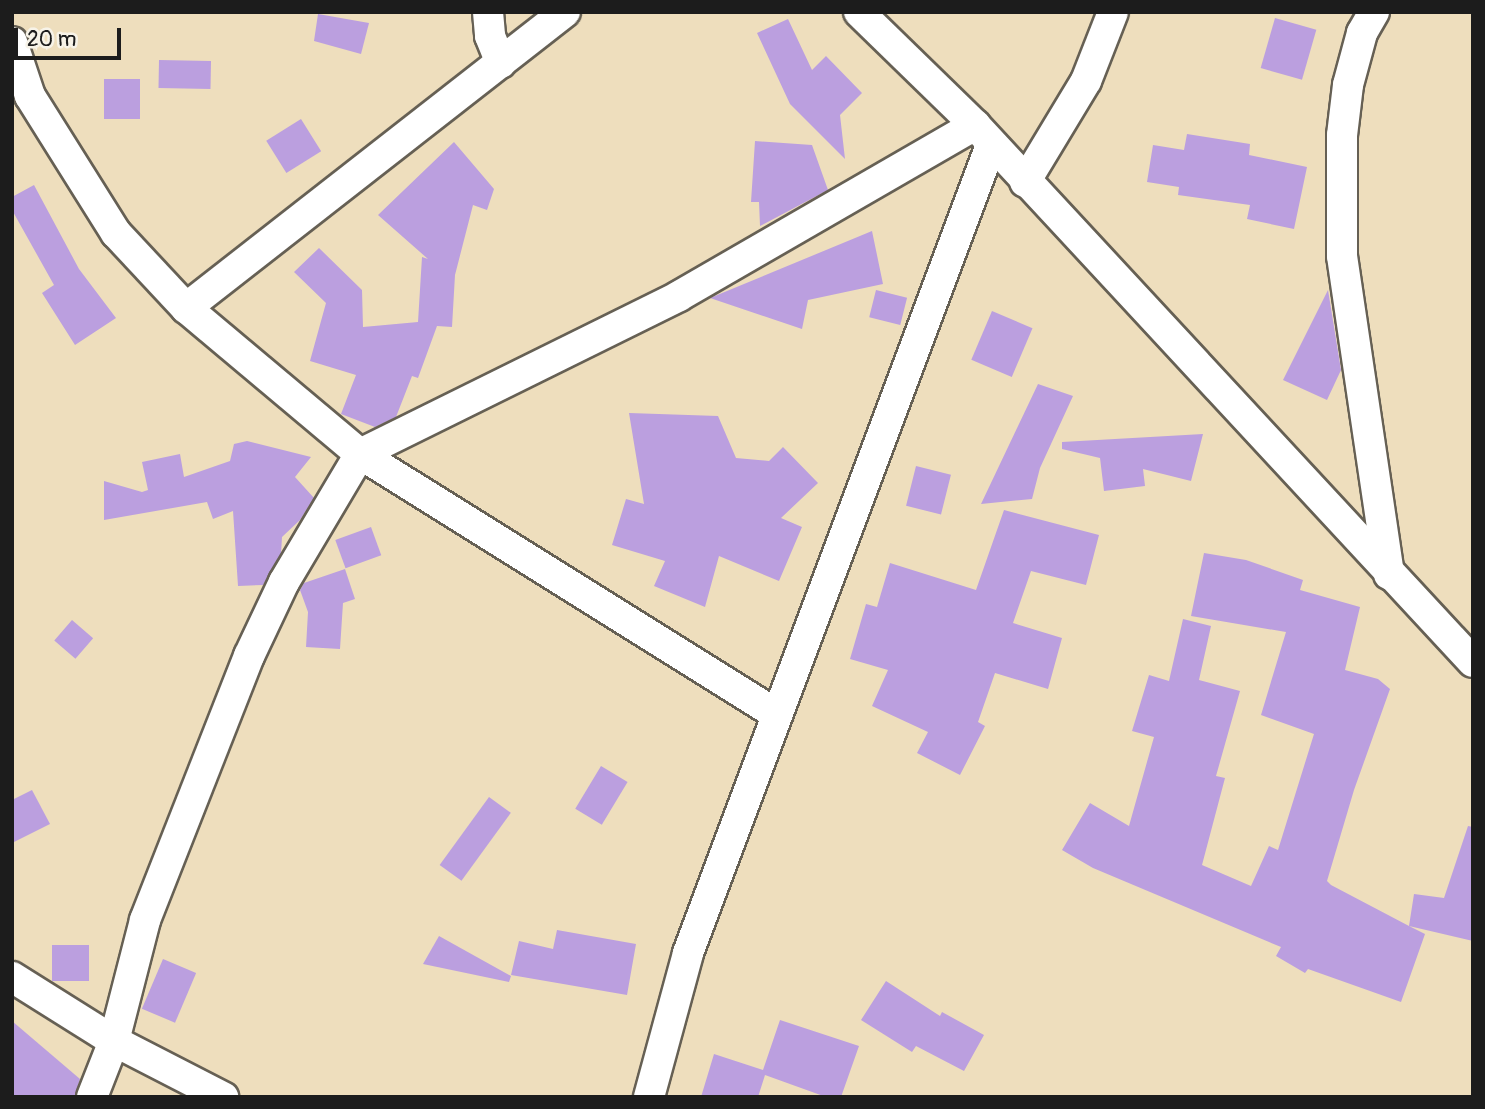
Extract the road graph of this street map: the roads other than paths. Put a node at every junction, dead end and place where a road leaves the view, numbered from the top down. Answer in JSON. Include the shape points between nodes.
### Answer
{"nodes":[{"id":1,"x":488,"y":12,"type":"edge"},
{"id":2,"x":565,"y":12,"type":"edge"},
{"id":3,"x":859,"y":12,"type":"edge"},
{"id":4,"x":1113,"y":12,"type":"edge"},
{"id":5,"x":1374,"y":12,"type":"edge"},
{"id":6,"x":12,"y":42,"type":"edge"},
{"id":7,"x":501,"y":63,"type":"junction"},
{"id":8,"x":983,"y":135,"type":"junction"},
{"id":9,"x":1025,"y":182,"type":"junction"},
{"id":10,"x":186,"y":308,"type":"junction"},
{"id":11,"x":360,"y":454,"type":"junction"},
{"id":12,"x":1389,"y":575,"type":"junction"},
{"id":13,"x":1473,"y":662,"type":"edge"},
{"id":14,"x":777,"y":715,"type":"junction"},
{"id":15,"x":12,"y":977,"type":"edge"},
{"id":16,"x":114,"y":1041,"type":"junction"},
{"id":17,"x":92,"y":1097,"type":"edge"},
{"id":18,"x":223,"y":1097,"type":"edge"},
{"id":19,"x":649,"y":1097,"type":"edge"}],
"edges":[{"from":1,"to":7,"type":"street","via":[[490,36]]},
{"from":2,"to":7,"type":"street"},
{"from":3,"to":8,"type":"street"},
{"from":4,"to":9,"type":"street","via":[[1086,81]]},
{"from":5,"to":12,"type":"street","via":[[1362,33],[1348,85],[1342,135],[1342,256]]},
{"from":6,"to":10,"type":"street","via":[[30,96],[116,233]]},
{"from":7,"to":10,"type":"street"},
{"from":8,"to":9,"type":"street"},
{"from":8,"to":11,"type":"street","via":[[679,296]]},
{"from":8,"to":14,"type":"street"},
{"from":9,"to":12,"type":"street"},
{"from":10,"to":11,"type":"street"},
{"from":11,"to":14,"type":"street"},
{"from":11,"to":16,"type":"street","via":[[284,582],[249,656],[145,920]]},
{"from":12,"to":13,"type":"street"},
{"from":14,"to":19,"type":"street","via":[[688,953]]},
{"from":15,"to":16,"type":"street"},
{"from":16,"to":17,"type":"street"},
{"from":16,"to":18,"type":"street"}]}
